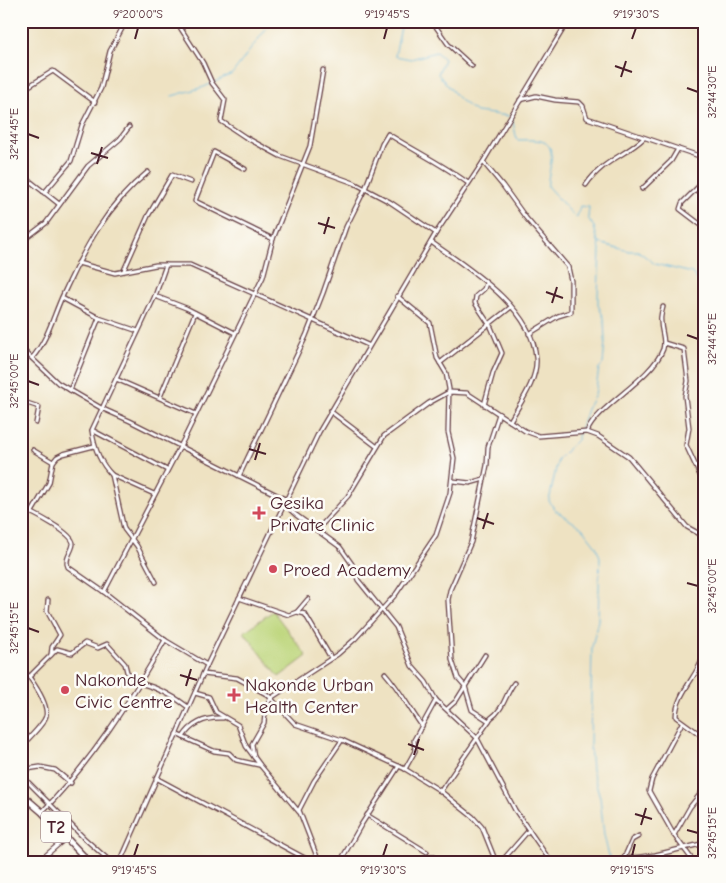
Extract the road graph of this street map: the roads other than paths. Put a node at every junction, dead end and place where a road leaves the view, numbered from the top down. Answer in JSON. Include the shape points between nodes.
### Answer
{"nodes":[{"id":1,"x":126,"y":21,"type":"edge"},
{"id":2,"x":176,"y":21,"type":"edge"},
{"id":3,"x":435,"y":21,"type":"edge"},
{"id":4,"x":568,"y":21,"type":"edge"},
{"id":5,"x":472,"y":66,"type":"dead end"},
{"id":6,"x":323,"y":70,"type":"dead end"},
{"id":7,"x":21,"y":91,"type":"edge"},
{"id":8,"x":520,"y":100,"type":"junction"},
{"id":9,"x":95,"y":102,"type":"junction"},
{"id":10,"x":128,"y":127,"type":"dead end"},
{"id":11,"x":644,"y":138,"type":"junction"},
{"id":12,"x":678,"y":149,"type":"junction"},
{"id":13,"x":705,"y":158,"type":"edge"},
{"id":14,"x":483,"y":162,"type":"junction"},
{"id":15,"x":302,"y":166,"type":"junction"},
{"id":16,"x":245,"y":169,"type":"dead end"},
{"id":17,"x":148,"y":172,"type":"dead end"},
{"id":18,"x":21,"y":174,"type":"edge"},
{"id":19,"x":705,"y":180,"type":"edge"},
{"id":20,"x":191,"y":182,"type":"dead end"},
{"id":21,"x":468,"y":183,"type":"junction"},
{"id":22,"x":586,"y":185,"type":"dead end"},
{"id":23,"x":642,"y":189,"type":"dead end"},
{"id":24,"x":365,"y":190,"type":"junction"},
{"id":25,"x":44,"y":192,"type":"junction"},
{"id":26,"x":59,"y":204,"type":"junction"},
{"id":27,"x":705,"y":228,"type":"edge"},
{"id":28,"x":436,"y":233,"type":"junction"},
{"id":29,"x":273,"y":239,"type":"junction"},
{"id":30,"x":21,"y":242,"type":"edge"},
{"id":31,"x":431,"y":242,"type":"junction"},
{"id":32,"x":78,"y":263,"type":"junction"},
{"id":33,"x":166,"y":265,"type":"junction"},
{"id":34,"x":124,"y":271,"type":"junction"},
{"id":35,"x":486,"y":283,"type":"junction"},
{"id":36,"x":255,"y":293,"type":"junction"},
{"id":37,"x":154,"y":296,"type":"junction"},
{"id":38,"x":398,"y":296,"type":"junction"},
{"id":39,"x":62,"y":298,"type":"junction"},
{"id":40,"x":511,"y":307,"type":"junction"},
{"id":41,"x":663,"y":307,"type":"dead end"},
{"id":42,"x":195,"y":314,"type":"junction"},
{"id":43,"x":100,"y":318,"type":"junction"},
{"id":44,"x":312,"y":320,"type":"junction"},
{"id":45,"x":489,"y":324,"type":"junction"},
{"id":46,"x":138,"y":331,"type":"junction"},
{"id":47,"x":235,"y":333,"type":"junction"},
{"id":48,"x":529,"y":334,"type":"junction"},
{"id":49,"x":664,"y":343,"type":"junction"},
{"id":50,"x":368,"y":345,"type":"junction"},
{"id":51,"x":21,"y":348,"type":"edge"},
{"id":52,"x":26,"y":352,"type":"junction"},
{"id":53,"x":21,"y":356,"type":"edge"},
{"id":54,"x":32,"y":358,"type":"junction"},
{"id":55,"x":440,"y":363,"type":"junction"},
{"id":56,"x":116,"y":378,"type":"junction"},
{"id":57,"x":70,"y":390,"type":"junction"},
{"id":58,"x":449,"y":392,"type":"junction"},
{"id":59,"x":160,"y":397,"type":"junction"},
{"id":60,"x":21,"y":401,"type":"edge"},
{"id":61,"x":484,"y":406,"type":"junction"},
{"id":62,"x":101,"y":408,"type":"junction"},
{"id":63,"x":330,"y":411,"type":"junction"},
{"id":64,"x":196,"y":414,"type":"junction"},
{"id":65,"x":499,"y":414,"type":"junction"},
{"id":66,"x":510,"y":421,"type":"junction"},
{"id":67,"x":36,"y":423,"type":"dead end"},
{"id":68,"x":92,"y":430,"type":"junction"},
{"id":69,"x":585,"y":432,"type":"junction"},
{"id":70,"x":94,"y":446,"type":"junction"},
{"id":71,"x":180,"y":446,"type":"junction"},
{"id":72,"x":376,"y":446,"type":"junction"},
{"id":73,"x":33,"y":450,"type":"dead end"},
{"id":74,"x":53,"y":462,"type":"junction"},
{"id":75,"x":167,"y":470,"type":"junction"},
{"id":76,"x":112,"y":474,"type":"junction"},
{"id":77,"x":240,"y":476,"type":"junction"},
{"id":78,"x":484,"y":479,"type":"junction"},
{"id":79,"x":452,"y":481,"type":"junction"},
{"id":80,"x":705,"y":486,"type":"edge"},
{"id":81,"x":154,"y":494,"type":"junction"},
{"id":82,"x":285,"y":502,"type":"junction"},
{"id":83,"x":21,"y":508,"type":"edge"},
{"id":84,"x":32,"y":512,"type":"junction"},
{"id":85,"x":317,"y":530,"type":"junction"},
{"id":86,"x":705,"y":537,"type":"edge"},
{"id":87,"x":130,"y":539,"type":"junction"},
{"id":88,"x":156,"y":582,"type":"dead end"},
{"id":89,"x":104,"y":592,"type":"junction"},
{"id":90,"x":239,"y":598,"type":"junction"},
{"id":91,"x":308,"y":599,"type":"dead end"},
{"id":92,"x":48,"y":600,"type":"dead end"},
{"id":93,"x":381,"y":608,"type":"junction"},
{"id":94,"x":297,"y":612,"type":"junction"},
{"id":95,"x":165,"y":640,"type":"junction"},
{"id":96,"x":705,"y":646,"type":"edge"},
{"id":97,"x":51,"y":655,"type":"junction"},
{"id":98,"x":704,"y":655,"type":"edge"},
{"id":99,"x":485,"y":656,"type":"dead end"},
{"id":100,"x":331,"y":658,"type":"junction"},
{"id":101,"x":207,"y":665,"type":"junction"},
{"id":102,"x":21,"y":668,"type":"edge"},
{"id":103,"x":385,"y":673,"type":"dead end"},
{"id":104,"x":203,"y":674,"type":"junction"},
{"id":105,"x":30,"y":676,"type":"junction"},
{"id":106,"x":140,"y":683,"type":"junction"},
{"id":107,"x":514,"y":683,"type":"dead end"},
{"id":108,"x":465,"y":686,"type":"junction"},
{"id":109,"x":195,"y":693,"type":"junction"},
{"id":110,"x":272,"y":698,"type":"junction"},
{"id":111,"x":436,"y":700,"type":"junction"},
{"id":112,"x":188,"y":707,"type":"junction"},
{"id":113,"x":447,"y":710,"type":"junction"},
{"id":114,"x":226,"y":719,"type":"junction"},
{"id":115,"x":489,"y":721,"type":"junction"},
{"id":116,"x":682,"y":723,"type":"junction"},
{"id":117,"x":422,"y":726,"type":"junction"},
{"id":118,"x":176,"y":734,"type":"junction"},
{"id":119,"x":182,"y":737,"type":"junction"},
{"id":120,"x":477,"y":738,"type":"junction"},
{"id":121,"x":705,"y":738,"type":"edge"},
{"id":122,"x":342,"y":740,"type":"junction"},
{"id":123,"x":21,"y":747,"type":"edge"},
{"id":124,"x":254,"y":757,"type":"junction"},
{"id":125,"x":260,"y":765,"type":"junction"},
{"id":126,"x":399,"y":766,"type":"junction"},
{"id":127,"x":405,"y":769,"type":"junction"},
{"id":128,"x":21,"y":770,"type":"edge"},
{"id":129,"x":21,"y":775,"type":"edge"},
{"id":130,"x":156,"y":778,"type":"junction"},
{"id":131,"x":70,"y":783,"type":"junction"},
{"id":132,"x":705,"y":788,"type":"edge"},
{"id":133,"x":440,"y":792,"type":"junction"},
{"id":134,"x":21,"y":794,"type":"edge"},
{"id":135,"x":50,"y":804,"type":"junction"},
{"id":136,"x":42,"y":812,"type":"junction"},
{"id":137,"x":299,"y":812,"type":"junction"},
{"id":138,"x":368,"y":815,"type":"junction"},
{"id":139,"x":529,"y":830,"type":"junction"},
{"id":140,"x":674,"y":835,"type":"junction"},
{"id":141,"x":639,"y":836,"type":"dead end"},
{"id":142,"x":66,"y":838,"type":"junction"},
{"id":143,"x":705,"y":843,"type":"edge"},
{"id":144,"x":684,"y":847,"type":"junction"},
{"id":145,"x":427,"y":852,"type":"dead end"},
{"id":146,"x":433,"y":856,"type":"dead end"},
{"id":147,"x":624,"y":859,"type":"junction"},
{"id":148,"x":631,"y":860,"type":"edge"},
{"id":149,"x":606,"y":861,"type":"edge"},
{"id":150,"x":38,"y":862,"type":"edge"},
{"id":151,"x":89,"y":862,"type":"edge"},
{"id":152,"x":111,"y":862,"type":"edge"},
{"id":153,"x":120,"y":862,"type":"edge"},
{"id":154,"x":312,"y":862,"type":"edge"},
{"id":155,"x":319,"y":862,"type":"edge"},
{"id":156,"x":340,"y":862,"type":"edge"},
{"id":157,"x":440,"y":862,"type":"edge"},
{"id":158,"x":496,"y":862,"type":"edge"},
{"id":159,"x":501,"y":862,"type":"edge"},
{"id":160,"x":551,"y":862,"type":"edge"},
{"id":161,"x":602,"y":862,"type":"edge"},
{"id":162,"x":694,"y":862,"type":"edge"}],
"edges":[{"from":1,"to":9,"type":"street","via":[[110,51]]},
{"from":2,"to":15,"type":"street","via":[[225,100],[221,121],[264,148]]},
{"from":3,"to":5,"type":"street","via":[[448,44]]},
{"from":4,"to":8,"type":"street"},
{"from":6,"to":15,"type":"street","via":[[310,146]]},
{"from":7,"to":9,"type":"street","via":[[53,71]]},
{"from":8,"to":11,"type":"street","via":[[536,96],[579,102],[587,118]]},
{"from":8,"to":14,"type":"street"},
{"from":9,"to":25,"type":"street","via":[[82,125],[68,166]]},
{"from":10,"to":26,"type":"street","via":[[120,139],[88,166]]},
{"from":11,"to":12,"type":"street"},
{"from":11,"to":22,"type":"street","via":[[614,157]]},
{"from":12,"to":13,"type":"street"},
{"from":12,"to":23,"type":"street","via":[[671,161]]},
{"from":14,"to":21,"type":"street"},
{"from":14,"to":48,"type":"street","via":[[568,267],[570,274],[571,312]]},
{"from":15,"to":24,"type":"street","via":[[338,177]]},
{"from":15,"to":29,"type":"street"},
{"from":16,"to":29,"type":"street","via":[[214,152],[195,201]]},
{"from":17,"to":32,"type":"street","via":[[123,194],[106,216]]},
{"from":18,"to":25,"type":"street"},
{"from":19,"to":27,"type":"street","via":[[680,209]]},
{"from":20,"to":34,"type":"street","via":[[172,176],[148,216]]},
{"from":21,"to":24,"type":"street","via":[[437,161],[428,159],[388,134]]},
{"from":21,"to":28,"type":"street"},
{"from":24,"to":28,"type":"street","via":[[394,204]]},
{"from":24,"to":44,"type":"street","via":[[343,233]]},
{"from":25,"to":26,"type":"street"},
{"from":26,"to":30,"type":"street","via":[[46,223]]},
{"from":28,"to":31,"type":"street"},
{"from":29,"to":36,"type":"street","via":[[263,277]]},
{"from":31,"to":35,"type":"street"},
{"from":31,"to":38,"type":"street"},
{"from":32,"to":34,"type":"street","via":[[104,271]]},
{"from":32,"to":39,"type":"street"},
{"from":33,"to":34,"type":"street"},
{"from":33,"to":36,"type":"street","via":[[190,265]]},
{"from":33,"to":37,"type":"street"},
{"from":35,"to":40,"type":"street"},
{"from":35,"to":45,"type":"street","via":[[475,303]]},
{"from":36,"to":44,"type":"street"},
{"from":36,"to":47,"type":"street"},
{"from":37,"to":42,"type":"street"},
{"from":37,"to":46,"type":"street"},
{"from":38,"to":50,"type":"street"},
{"from":38,"to":55,"type":"street","via":[[430,323]]},
{"from":39,"to":43,"type":"street"},
{"from":39,"to":54,"type":"street","via":[[43,342]]},
{"from":40,"to":45,"type":"street"},
{"from":40,"to":48,"type":"street"},
{"from":41,"to":49,"type":"street","via":[[660,321]]},
{"from":42,"to":47,"type":"street"},
{"from":42,"to":59,"type":"street"},
{"from":43,"to":46,"type":"street"},
{"from":43,"to":57,"type":"street"},
{"from":44,"to":50,"type":"street"},
{"from":44,"to":77,"type":"street"},
{"from":45,"to":55,"type":"street"},
{"from":45,"to":61,"type":"street","via":[[502,353]]},
{"from":46,"to":56,"type":"street"},
{"from":47,"to":64,"type":"street"},
{"from":48,"to":66,"type":"street","via":[[536,360],[528,390]]},
{"from":49,"to":69,"type":"street","via":[[661,352],[641,377]]},
{"from":49,"to":80,"type":"street","via":[[684,350],[689,428],[686,445]]},
{"from":50,"to":63,"type":"street"},
{"from":51,"to":52,"type":"street"},
{"from":52,"to":53,"type":"street"},
{"from":52,"to":54,"type":"street"},
{"from":54,"to":57,"type":"street","via":[[47,375]]},
{"from":55,"to":58,"type":"street"},
{"from":56,"to":59,"type":"street"},
{"from":56,"to":62,"type":"street"},
{"from":57,"to":62,"type":"street"},
{"from":58,"to":61,"type":"street","via":[[466,393]]},
{"from":58,"to":72,"type":"street","via":[[392,429]]},
{"from":58,"to":79,"type":"street","via":[[448,432],[454,458]]},
{"from":59,"to":64,"type":"street"},
{"from":60,"to":67,"type":"street","via":[[39,407]]},
{"from":61,"to":65,"type":"street"},
{"from":62,"to":68,"type":"street"},
{"from":62,"to":71,"type":"street"},
{"from":63,"to":72,"type":"street"},
{"from":63,"to":82,"type":"street"},
{"from":64,"to":71,"type":"street"},
{"from":65,"to":66,"type":"street"},
{"from":65,"to":78,"type":"street","via":[[488,447]]},
{"from":66,"to":69,"type":"street","via":[[525,431],[544,437]]},
{"from":68,"to":70,"type":"street"},
{"from":68,"to":75,"type":"street"},
{"from":69,"to":86,"type":"street","via":[[629,457],[687,526]]},
{"from":70,"to":74,"type":"street","via":[[63,454]]},
{"from":70,"to":76,"type":"street","via":[[102,464]]},
{"from":71,"to":75,"type":"street"},
{"from":71,"to":77,"type":"street"},
{"from":72,"to":85,"type":"street","via":[[348,496]]},
{"from":73,"to":74,"type":"street"},
{"from":74,"to":84,"type":"street","via":[[49,483]]},
{"from":75,"to":81,"type":"street"},
{"from":76,"to":81,"type":"street"},
{"from":76,"to":87,"type":"street","via":[[124,529]]},
{"from":77,"to":82,"type":"street"},
{"from":78,"to":79,"type":"street","via":[[470,483]]},
{"from":78,"to":108,"type":"street","via":[[471,542],[448,600],[452,660],[458,678]]},
{"from":79,"to":93,"type":"street","via":[[436,535],[400,588]]},
{"from":81,"to":87,"type":"street"},
{"from":82,"to":85,"type":"street"},
{"from":82,"to":90,"type":"street"},
{"from":83,"to":84,"type":"street"},
{"from":84,"to":89,"type":"street","via":[[71,538],[73,545],[66,561],[68,567]]},
{"from":85,"to":93,"type":"street","via":[[340,547],[358,580]]},
{"from":87,"to":88,"type":"street"},
{"from":87,"to":89,"type":"street"},
{"from":89,"to":95,"type":"street"},
{"from":90,"to":94,"type":"street","via":[[286,615]]},
{"from":90,"to":101,"type":"street"},
{"from":91,"to":94,"type":"street"},
{"from":92,"to":97,"type":"street","via":[[47,611],[60,635]]},
{"from":93,"to":100,"type":"street","via":[[355,639]]},
{"from":93,"to":111,"type":"street","via":[[396,627],[412,666]]},
{"from":94,"to":100,"type":"street","via":[[305,614]]},
{"from":95,"to":101,"type":"street"},
{"from":95,"to":106,"type":"street"},
{"from":96,"to":98,"type":"street"},
{"from":97,"to":105,"type":"street"},
{"from":97,"to":106,"type":"street","via":[[58,649],[73,652],[85,643],[98,648],[107,644],[125,664],[127,672]]},
{"from":98,"to":116,"type":"street","via":[[676,705],[676,717]]},
{"from":99,"to":108,"type":"street"},
{"from":100,"to":110,"type":"street"},
{"from":101,"to":104,"type":"street"},
{"from":102,"to":105,"type":"street"},
{"from":103,"to":117,"type":"street","via":[[407,700]]},
{"from":104,"to":109,"type":"street"},
{"from":104,"to":110,"type":"street","via":[[234,676]]},
{"from":105,"to":123,"type":"street","via":[[46,707],[46,716]]},
{"from":106,"to":112,"type":"street","via":[[173,695]]},
{"from":106,"to":131,"type":"street"},
{"from":107,"to":115,"type":"street","via":[[505,695],[505,702]]},
{"from":108,"to":113,"type":"street"},
{"from":108,"to":115,"type":"street","via":[[473,711]]},
{"from":109,"to":112,"type":"street"},
{"from":109,"to":114,"type":"street","via":[[210,698],[216,712]]},
{"from":110,"to":122,"type":"street","via":[[295,724]]},
{"from":110,"to":124,"type":"street","via":[[266,706],[264,724],[252,744]]},
{"from":111,"to":113,"type":"street"},
{"from":111,"to":117,"type":"street"},
{"from":112,"to":118,"type":"street"},
{"from":113,"to":120,"type":"street"},
{"from":114,"to":119,"type":"street","via":[[206,719]]},
{"from":114,"to":124,"type":"street","via":[[238,725]]},
{"from":115,"to":120,"type":"street"},
{"from":116,"to":121,"type":"street"},
{"from":116,"to":140,"type":"street","via":[[649,787]]},
{"from":117,"to":127,"type":"street","via":[[414,740],[415,751]]},
{"from":118,"to":119,"type":"street"},
{"from":118,"to":130,"type":"street"},
{"from":119,"to":125,"type":"street","via":[[214,751],[228,753],[236,760]]},
{"from":120,"to":133,"type":"street"},
{"from":120,"to":139,"type":"street"},
{"from":122,"to":126,"type":"street"},
{"from":122,"to":137,"type":"street","via":[[314,781]]},
{"from":124,"to":125,"type":"street"},
{"from":125,"to":137,"type":"street"},
{"from":126,"to":127,"type":"street"},
{"from":126,"to":138,"type":"street"},
{"from":127,"to":133,"type":"street"},
{"from":128,"to":131,"type":"street","via":[[40,767],[55,770]]},
{"from":129,"to":135,"type":"street"},
{"from":130,"to":153,"type":"street"},
{"from":130,"to":154,"type":"street"},
{"from":131,"to":135,"type":"street"},
{"from":132,"to":140,"type":"street"},
{"from":133,"to":158,"type":"street","via":[[482,827]]},
{"from":134,"to":136,"type":"highway","number":"T2"},
{"from":135,"to":136,"type":"street"},
{"from":135,"to":152,"type":"street"},
{"from":136,"to":142,"type":"highway","number":"T2"},
{"from":137,"to":155,"type":"street"},
{"from":138,"to":145,"type":"street"},
{"from":138,"to":156,"type":"street"},
{"from":139,"to":159,"type":"street"},
{"from":139,"to":160,"type":"street"},
{"from":140,"to":144,"type":"street"},
{"from":141,"to":147,"type":"street","via":[[632,840]]},
{"from":142,"to":150,"type":"street"},
{"from":142,"to":151,"type":"highway","number":"T2"},
{"from":143,"to":144,"type":"street"},
{"from":144,"to":148,"type":"street"},
{"from":144,"to":162,"type":"street"},
{"from":146,"to":157,"type":"street"},
{"from":147,"to":148,"type":"street"},
{"from":147,"to":149,"type":"street"},
{"from":149,"to":161,"type":"street"}]}
